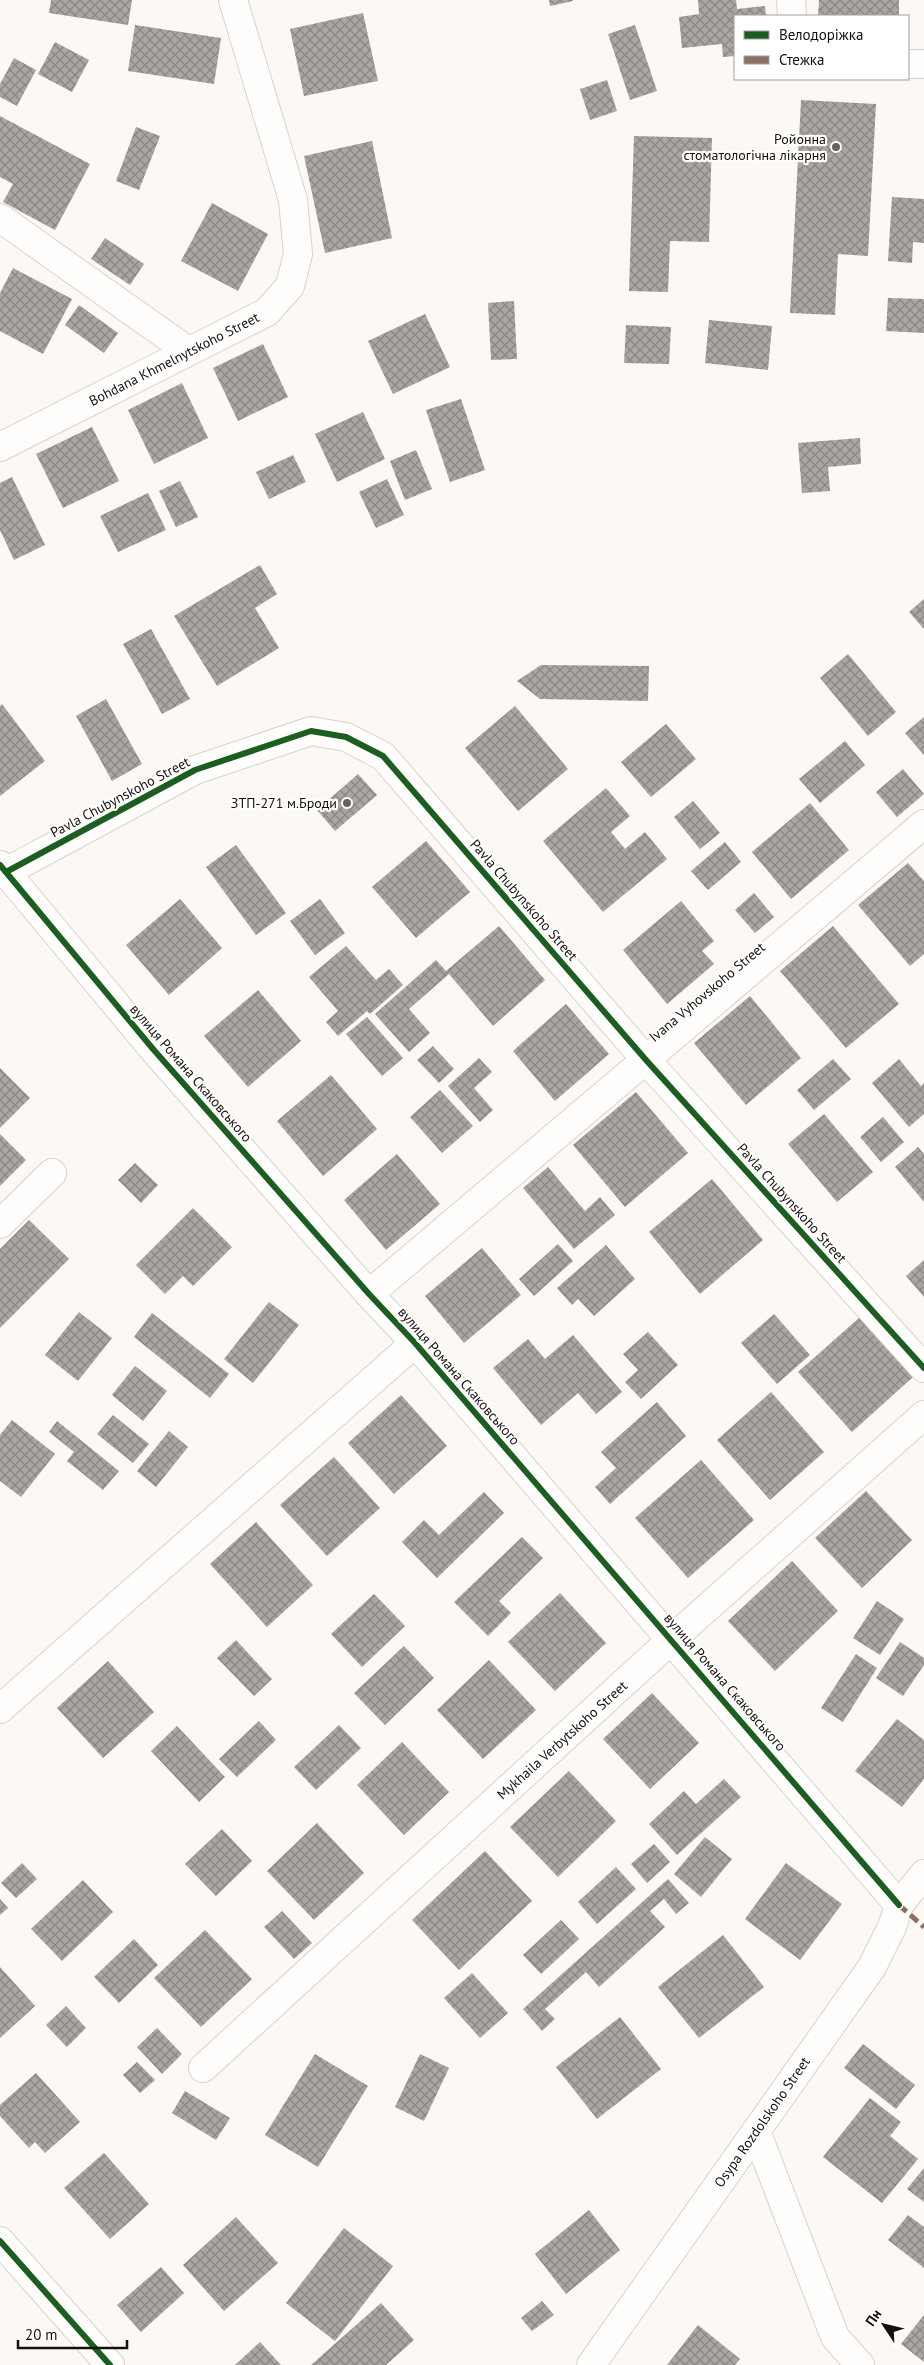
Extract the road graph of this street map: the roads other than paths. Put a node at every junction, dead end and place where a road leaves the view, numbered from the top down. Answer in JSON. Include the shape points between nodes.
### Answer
{"nodes":[{"id":1,"x":233,"y":0,"type":"edge"},
{"id":2,"x":791,"y":0,"type":"edge"},
{"id":3,"x":792,"y":15,"type":"edge"},
{"id":4,"x":909,"y":64,"type":"edge"},
{"id":5,"x":924,"y":64,"type":"edge"},
{"id":6,"x":0,"y":218,"type":"edge"},
{"id":7,"x":188,"y":352,"type":"junction"},
{"id":8,"x":0,"y":447,"type":"edge"},
{"id":9,"x":924,"y":824,"type":"edge"},
{"id":10,"x":3,"y":869,"type":"edge"},
{"id":11,"x":646,"y":1060,"type":"junction"},
{"id":12,"x":52,"y":1173,"type":"dead end"},
{"id":13,"x":0,"y":1224,"type":"edge"},
{"id":14,"x":368,"y":1294,"type":"junction"},
{"id":15,"x":415,"y":1343,"type":"junction"},
{"id":16,"x":924,"y":1368,"type":"edge"},
{"id":17,"x":924,"y":1415,"type":"edge"},
{"id":18,"x":672,"y":1639,"type":"junction"},
{"id":19,"x":0,"y":1709,"type":"edge"},
{"id":20,"x":924,"y":1874,"type":"edge"},
{"id":21,"x":899,"y":1905,"type":"junction"},
{"id":22,"x":203,"y":2068,"type":"dead end"},
{"id":23,"x":756,"y":2130,"type":"junction"},
{"id":24,"x":0,"y":2241,"type":"edge"},
{"id":25,"x":110,"y":2365,"type":"edge"},
{"id":26,"x":591,"y":2365,"type":"edge"},
{"id":27,"x":860,"y":2365,"type":"edge"}],
"edges":[{"from":1,"to":7,"type":"street","name":"Bohdana Khmelnytskoho Street","via":[[293,200],[298,254],[290,286],[267,312]]},
{"from":2,"to":3,"type":"street"},
{"from":4,"to":5,"type":"street"},
{"from":6,"to":7,"type":"street"},
{"from":7,"to":8,"type":"street","name":"Bohdana Khmelnytskoho Street"},
{"from":9,"to":11,"type":"street","name":"Ivana Vyhovskoho Street"},
{"from":10,"to":11,"type":"street","name":"Pavla Chubynskoho Street","via":[[195,770],[311,731],[346,737],[383,756]]},
{"from":10,"to":14,"type":"street","name":"вулиця Романа Скаковського","via":[[153,1049]]},
{"from":11,"to":14,"type":"street","name":"Ivana Vyhovskoho Street"},
{"from":11,"to":16,"type":"street","name":"Pavla Chubynskoho Street"},
{"from":12,"to":13,"type":"street"},
{"from":14,"to":15,"type":"street","name":"вулиця Романа Скаковського"},
{"from":15,"to":18,"type":"street","name":"вулиця Романа Скаковського"},
{"from":15,"to":19,"type":"street"},
{"from":17,"to":18,"type":"street","name":"Mykhaila Verbytskoho Street"},
{"from":18,"to":21,"type":"street","name":"вулиця Романа Скаковського"},
{"from":18,"to":22,"type":"street","name":"Mykhaila Verbytskoho Street"},
{"from":20,"to":21,"type":"street","name":"Osypa Rozdolskoho Street"},
{"from":21,"to":23,"type":"street","name":"Osypa Rozdolskoho Street","via":[[872,1967]]},
{"from":23,"to":26,"type":"street","name":"Osypa Rozdolskoho Street"},
{"from":23,"to":27,"type":"street","via":[[835,2337]]},
{"from":24,"to":25,"type":"street"}]}
